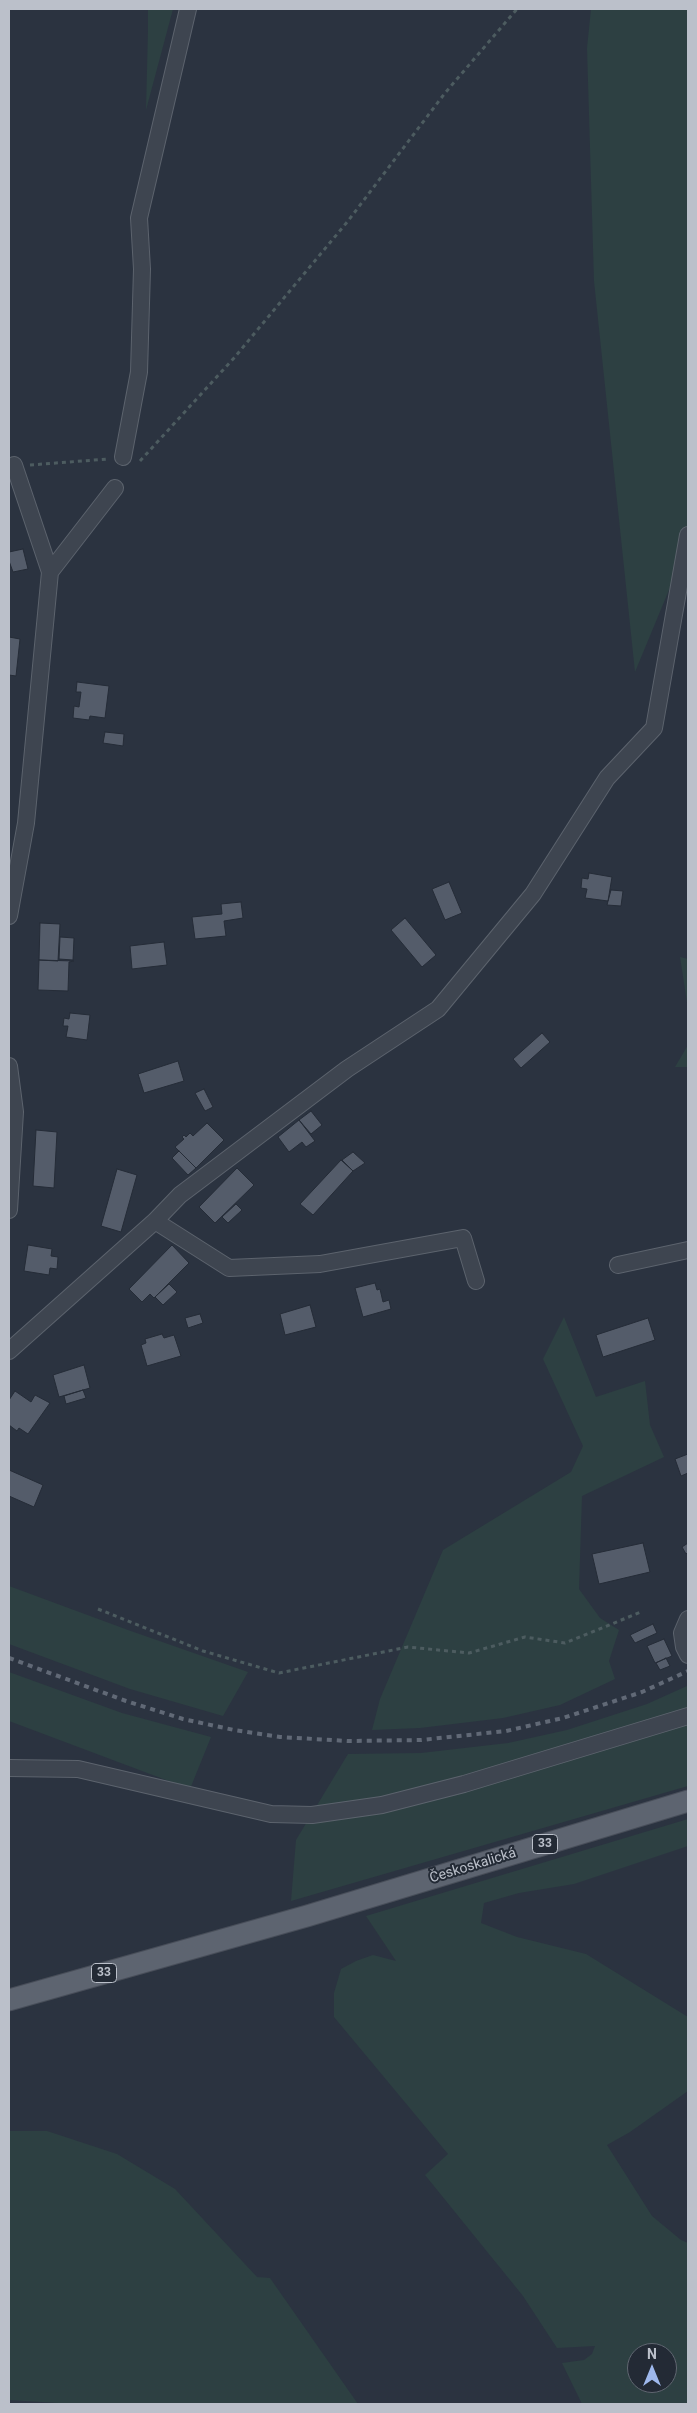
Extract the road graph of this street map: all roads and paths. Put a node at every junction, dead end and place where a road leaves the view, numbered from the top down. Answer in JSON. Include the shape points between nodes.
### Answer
{"nodes":[{"id":1,"x":188,"y":9,"type":"edge"},
{"id":2,"x":517,"y":9,"type":"edge"},
{"id":3,"x":129,"y":462,"type":"junction"},
{"id":4,"x":14,"y":465,"type":"joint"},
{"id":5,"x":115,"y":488,"type":"dead end"},
{"id":6,"x":688,"y":535,"type":"edge"},
{"id":7,"x":50,"y":572,"type":"junction"},
{"id":8,"x":9,"y":916,"type":"edge"},
{"id":9,"x":9,"y":1066,"type":"edge"},
{"id":10,"x":9,"y":1210,"type":"edge"},
{"id":11,"x":155,"y":1221,"type":"junction"},
{"id":12,"x":688,"y":1250,"type":"edge"},
{"id":13,"x":618,"y":1265,"type":"dead end"},
{"id":14,"x":476,"y":1281,"type":"dead end"},
{"id":15,"x":9,"y":1351,"type":"edge"},
{"id":16,"x":98,"y":1609,"type":"dead end"},
{"id":17,"x":641,"y":1612,"type":"dead end"},
{"id":18,"x":688,"y":1619,"type":"edge"},
{"id":19,"x":688,"y":1655,"type":"edge"},
{"id":20,"x":688,"y":1716,"type":"edge"},
{"id":21,"x":9,"y":1768,"type":"edge"},
{"id":22,"x":688,"y":1801,"type":"edge"},
{"id":23,"x":9,"y":2000,"type":"edge"}],
"edges":[{"from":1,"to":3,"type":"street","via":[[139,218],[142,269],[139,372]]},
{"from":2,"to":3,"type":"path","via":[[445,93],[348,221],[234,358]]},
{"from":3,"to":4,"type":"path"},
{"from":4,"to":7,"type":"street"},
{"from":5,"to":7,"type":"street"},
{"from":6,"to":11,"type":"street","via":[[654,728],[607,778],[533,894],[438,1009],[347,1069],[180,1195]]},
{"from":7,"to":8,"type":"street","via":[[26,823]]},
{"from":9,"to":10,"type":"street","via":[[15,1112]]},
{"from":11,"to":14,"type":"street","via":[[229,1268],[320,1264],[463,1238]]},
{"from":11,"to":15,"type":"street"},
{"from":12,"to":13,"type":"street"},
{"from":16,"to":17,"type":"path","via":[[203,1651],[279,1673],[408,1647],[469,1652],[525,1637],[565,1643]]},
{"from":18,"to":19,"type":"street","via":[[682,1633]]},
{"from":20,"to":21,"type":"street","via":[[464,1784],[382,1805],[312,1815],[270,1814],[78,1769]]},
{"from":22,"to":23,"type":"main road","name":"Českoskalická","number":"33","via":[[401,1888]]}]}
